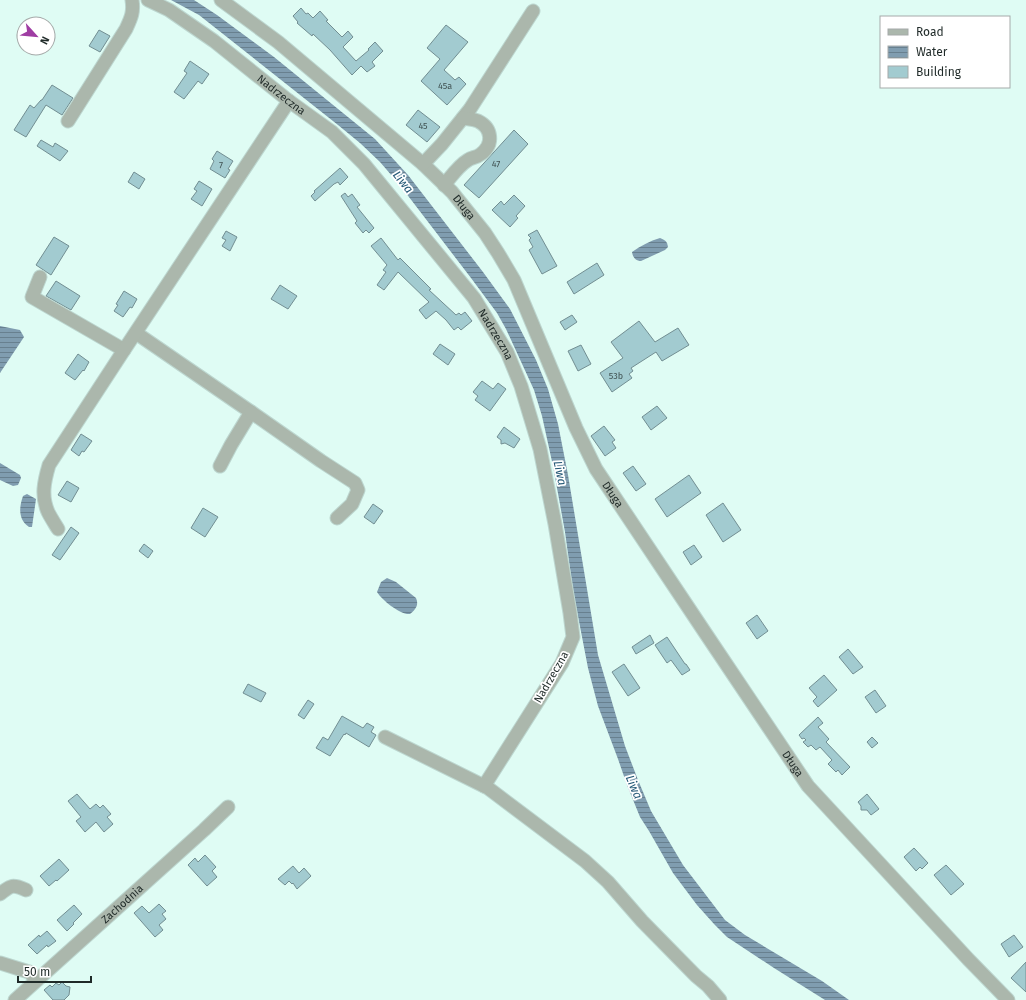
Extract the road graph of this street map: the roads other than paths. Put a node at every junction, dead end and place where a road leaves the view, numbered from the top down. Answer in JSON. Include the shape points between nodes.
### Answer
{"nodes":[{"id":1,"x":132,"y":0,"type":"edge"},
{"id":2,"x":148,"y":0,"type":"edge"},
{"id":3,"x":221,"y":0,"type":"edge"},
{"id":4,"x":533,"y":11,"type":"dead end"},
{"id":5,"x":290,"y":101,"type":"junction"},
{"id":6,"x":463,"y":118,"type":"junction"},
{"id":7,"x":68,"y":121,"type":"dead end"},
{"id":8,"x":423,"y":164,"type":"junction"},
{"id":9,"x":444,"y":185,"type":"junction"},
{"id":10,"x":40,"y":277,"type":"dead end"},
{"id":11,"x":136,"y":333,"type":"junction"},
{"id":12,"x":124,"y":350,"type":"junction"},
{"id":13,"x":251,"y":412,"type":"junction"},
{"id":14,"x":220,"y":466,"type":"dead end"},
{"id":15,"x":337,"y":518,"type":"dead end"},
{"id":16,"x":58,"y":529,"type":"dead end"},
{"id":17,"x":385,"y":737,"type":"dead end"},
{"id":18,"x":484,"y":786,"type":"junction"},
{"id":19,"x":228,"y":807,"type":"dead end"},
{"id":20,"x":26,"y":890,"type":"dead end"},
{"id":21,"x":0,"y":894,"type":"edge"},
{"id":22,"x":0,"y":963,"type":"edge"},
{"id":23,"x":37,"y":980,"type":"junction"},
{"id":24,"x":15,"y":1000,"type":"edge"},
{"id":25,"x":720,"y":1000,"type":"edge"},
{"id":26,"x":1008,"y":1000,"type":"edge"}],
"edges":[{"from":1,"to":7,"type":"street","via":[[132,16],[126,29]]},
{"from":2,"to":5,"type":"street","name":"Nadrzeczna","via":[[169,10],[214,41]]},
{"from":3,"to":8,"type":"street","name":"Długa","via":[[278,42]]},
{"from":4,"to":6,"type":"street"},
{"from":5,"to":11,"type":"street"},
{"from":5,"to":18,"type":"street","name":"Nadrzeczna","via":[[332,132],[364,164],[474,298],[506,352],[521,386],[540,449],[573,637],[562,663]]},
{"from":6,"to":8,"type":"street"},
{"from":6,"to":9,"type":"street","via":[[485,126],[490,142],[483,152],[468,159]]},
{"from":8,"to":9,"type":"street","name":"Długa"},
{"from":9,"to":26,"type":"street","name":"Długa","via":[[485,233],[514,280],[576,428],[596,469],[808,786]]},
{"from":10,"to":12,"type":"street","via":[[32,297]]},
{"from":11,"to":12,"type":"street"},
{"from":11,"to":13,"type":"street"},
{"from":12,"to":16,"type":"street","via":[[49,465],[44,482],[44,497],[48,513]]},
{"from":13,"to":14,"type":"street"},
{"from":13,"to":15,"type":"street","via":[[355,482],[358,490],[352,504]]},
{"from":17,"to":18,"type":"street"},
{"from":18,"to":25,"type":"street","via":[[585,861]]},
{"from":19,"to":23,"type":"street","name":"Zachodnia"},
{"from":20,"to":21,"type":"street","via":[[17,886],[8,887]]},
{"from":22,"to":23,"type":"street","via":[[29,972]]},
{"from":23,"to":24,"type":"street","name":"Zachodnia"}]}
